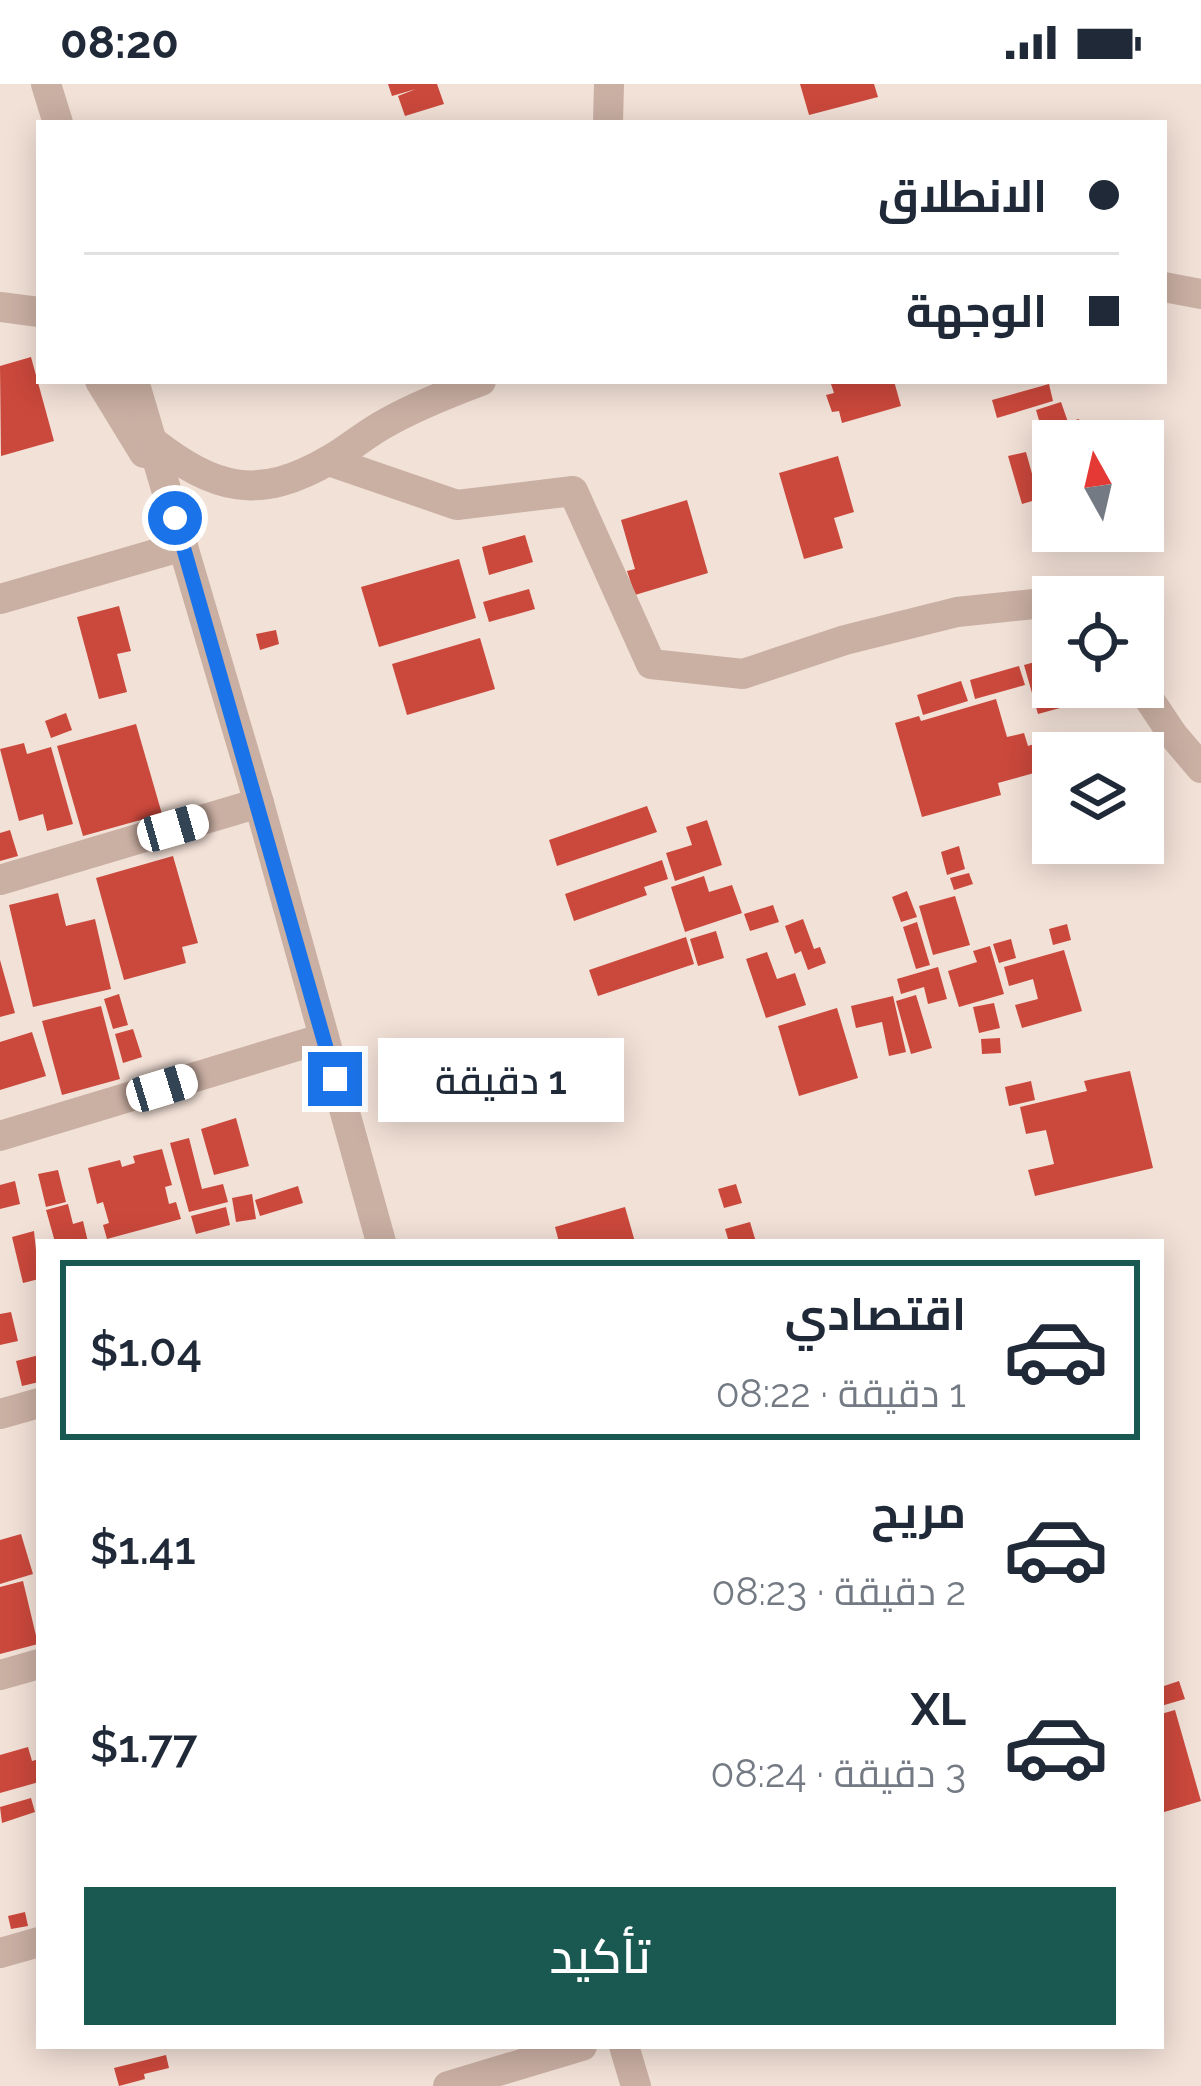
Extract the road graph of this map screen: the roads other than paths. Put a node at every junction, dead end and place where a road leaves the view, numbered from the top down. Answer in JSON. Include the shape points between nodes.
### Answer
{"nodes":[{"id":1,"x":46,"y":84,"type":"edge"},
{"id":2,"x":609,"y":84,"type":"edge"},
{"id":3,"x":57,"y":120,"type":"edge"},
{"id":4,"x":608,"y":120,"type":"edge"},
{"id":5,"x":1167,"y":288,"type":"edge"},
{"id":6,"x":1201,"y":294,"type":"edge"},
{"id":7,"x":0,"y":307,"type":"edge"},
{"id":8,"x":36,"y":312,"type":"edge"},
{"id":9,"x":102,"y":384,"type":"edge"},
{"id":10,"x":135,"y":384,"type":"edge"},
{"id":11,"x":469,"y":384,"type":"edge"},
{"id":12,"x":152,"y":441,"type":"junction"},
{"id":13,"x":329,"y":461,"type":"junction"},
{"id":14,"x":166,"y":490,"type":"junction"},
{"id":15,"x":183,"y":546,"type":"junction"},
{"id":16,"x":0,"y":599,"type":"edge"},
{"id":17,"x":1032,"y":604,"type":"edge"},
{"id":18,"x":1155,"y":708,"type":"edge"},
{"id":19,"x":1201,"y":768,"type":"edge"},
{"id":20,"x":259,"y":803,"type":"junction"},
{"id":21,"x":0,"y":880,"type":"edge"},
{"id":22,"x":324,"y":1039,"type":"junction"},
{"id":23,"x":0,"y":1136,"type":"edge"},
{"id":24,"x":380,"y":1239,"type":"edge"},
{"id":25,"x":36,"y":1404,"type":"edge"},
{"id":26,"x":0,"y":1414,"type":"edge"},
{"id":27,"x":36,"y":1665,"type":"edge"},
{"id":28,"x":0,"y":1676,"type":"edge"},
{"id":29,"x":36,"y":1943,"type":"edge"},
{"id":30,"x":0,"y":1953,"type":"edge"},
{"id":31,"x":572,"y":2049,"type":"edge"},
{"id":32,"x":625,"y":2049,"type":"edge"},
{"id":33,"x":448,"y":2086,"type":"edge"},
{"id":34,"x":637,"y":2086,"type":"edge"}],
"edges":[{"from":1,"to":3,"type":"street"},
{"from":2,"to":4,"type":"street"},
{"from":5,"to":6,"type":"street"},
{"from":7,"to":8,"type":"street"},
{"from":9,"to":14,"type":"street"},
{"from":10,"to":12,"type":"street"},
{"from":11,"to":13,"type":"street","via":[[385,423]]},
{"from":12,"to":13,"type":"street","via":[[191,472],[238,487],[283,481]]},
{"from":12,"to":14,"type":"street"},
{"from":13,"to":17,"type":"street","via":[[457,505],[573,491],[651,664],[743,674],[957,612]]},
{"from":14,"to":15,"type":"street"},
{"from":15,"to":16,"type":"street"},
{"from":15,"to":20,"type":"street"},
{"from":18,"to":19,"type":"street"},
{"from":20,"to":21,"type":"street"},
{"from":20,"to":22,"type":"street"},
{"from":22,"to":23,"type":"street"},
{"from":22,"to":24,"type":"street"},
{"from":25,"to":26,"type":"street"},
{"from":27,"to":28,"type":"street"},
{"from":29,"to":30,"type":"street"},
{"from":31,"to":33,"type":"street"},
{"from":32,"to":34,"type":"street"}]}
